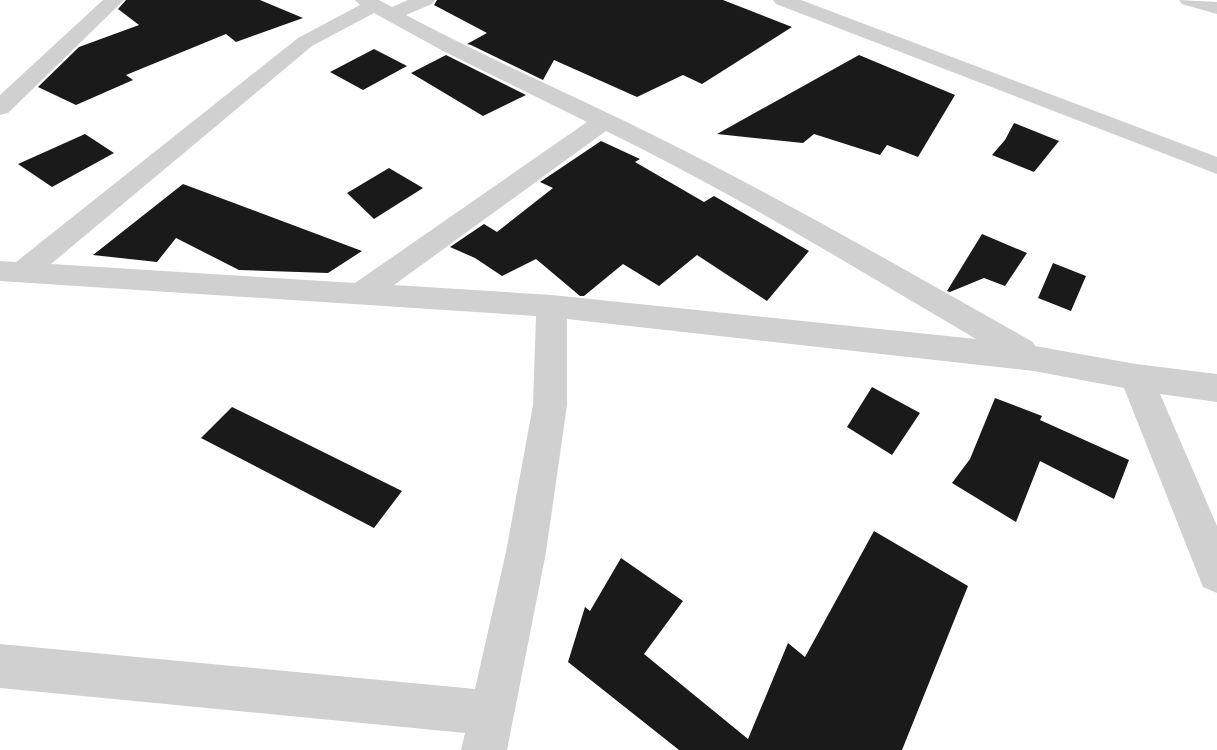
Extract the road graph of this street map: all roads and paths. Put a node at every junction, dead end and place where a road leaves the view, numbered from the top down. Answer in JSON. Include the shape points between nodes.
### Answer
{"nodes":[{"id":1,"x":114,"y":0,"type":"edge"},
{"id":2,"x":425,"y":0,"type":"edge"},
{"id":3,"x":783,"y":0,"type":"edge"},
{"id":4,"x":1189,"y":0,"type":"edge"},
{"id":5,"x":377,"y":6,"type":"edge"},
{"id":6,"x":1217,"y":8,"type":"edge"},
{"id":7,"x":0,"y":108,"type":"edge"},
{"id":8,"x":604,"y":121,"type":"junction"},
{"id":9,"x":1217,"y":166,"type":"edge"},
{"id":10,"x":11,"y":272,"type":"edge"},
{"id":11,"x":362,"y":292,"type":"junction"},
{"id":12,"x":552,"y":306,"type":"junction"},
{"id":13,"x":1034,"y":358,"type":"junction"},
{"id":14,"x":1136,"y":377,"type":"junction"},
{"id":15,"x":1217,"y":388,"type":"edge"},
{"id":16,"x":1217,"y":573,"type":"edge"},
{"id":17,"x":0,"y":666,"type":"edge"},
{"id":18,"x":488,"y":731,"type":"edge"}],
"edges":[{"from":1,"to":7,"type":"street"},
{"from":2,"to":5,"type":"street"},
{"from":3,"to":9,"type":"street"},
{"from":4,"to":6,"type":"street"},
{"from":5,"to":8,"type":"street"},
{"from":5,"to":10,"type":"street","via":[[305,42]]},
{"from":8,"to":11,"type":"street"},
{"from":8,"to":13,"type":"street","via":[[838,245]]},
{"from":10,"to":11,"type":"street"},
{"from":11,"to":12,"type":"street"},
{"from":12,"to":13,"type":"street"},
{"from":12,"to":18,"type":"street","via":[[550,405],[526,552]]},
{"from":13,"to":14,"type":"street"},
{"from":14,"to":15,"type":"street"},
{"from":14,"to":16,"type":"street"},
{"from":17,"to":18,"type":"street"}]}
